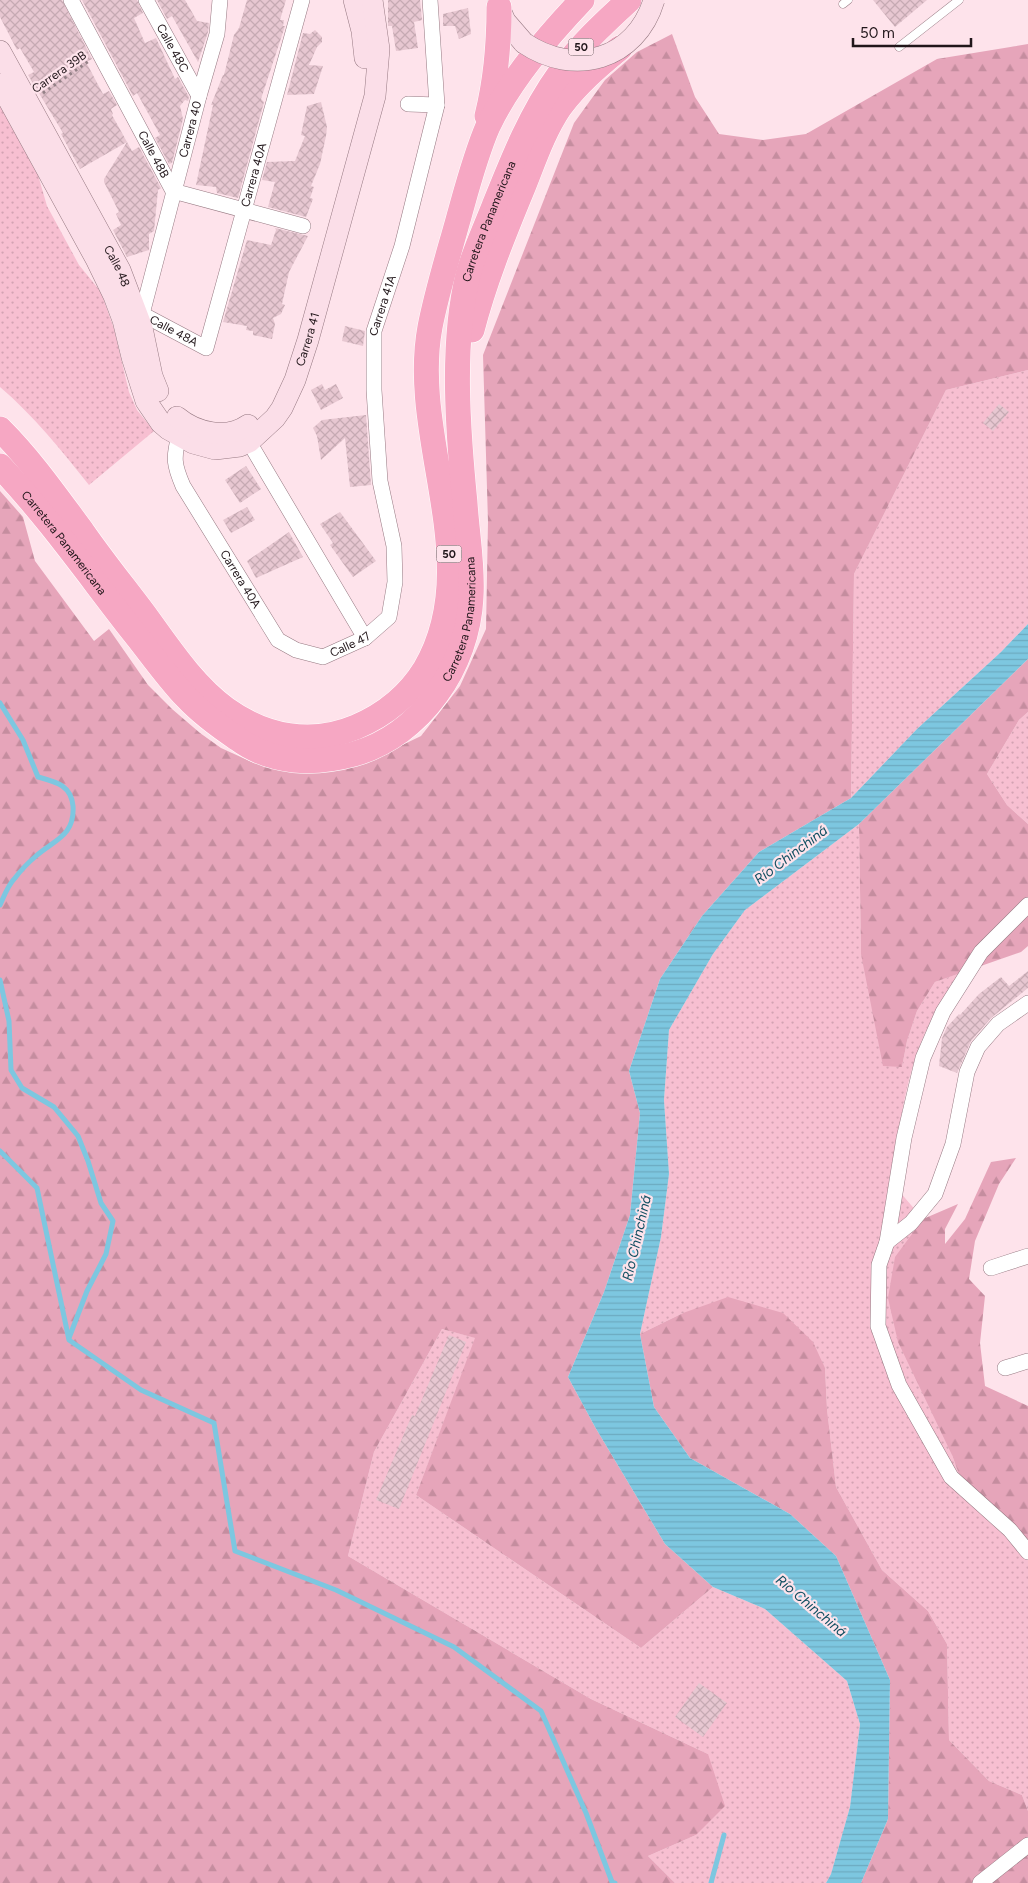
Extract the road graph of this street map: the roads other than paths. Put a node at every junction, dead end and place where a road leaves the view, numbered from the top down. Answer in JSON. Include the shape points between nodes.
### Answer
{"nodes":[{"id":1,"x":71,"y":0,"type":"edge"},
{"id":2,"x":146,"y":0,"type":"edge"},
{"id":3,"x":220,"y":0,"type":"edge"},
{"id":4,"x":302,"y":0,"type":"edge"},
{"id":5,"x":354,"y":0,"type":"edge"},
{"id":6,"x":372,"y":0,"type":"edge"},
{"id":7,"x":430,"y":0,"type":"edge"},
{"id":8,"x":582,"y":0,"type":"edge"},
{"id":9,"x":629,"y":0,"type":"edge"},
{"id":10,"x":960,"y":0,"type":"edge"},
{"id":11,"x":498,"y":4,"type":"edge"},
{"id":12,"x":656,"y":4,"type":"edge"},
{"id":13,"x":899,"y":47,"type":"dead end"},
{"id":14,"x":620,"y":48,"type":"junction"},
{"id":15,"x":0,"y":51,"type":"edge"},
{"id":16,"x":0,"y":84,"type":"edge"},
{"id":17,"x":199,"y":96,"type":"junction"},
{"id":18,"x":408,"y":104,"type":"dead end"},
{"id":19,"x":437,"y":105,"type":"junction"},
{"id":20,"x":473,"y":166,"type":"junction"},
{"id":21,"x":173,"y":191,"type":"junction"},
{"id":22,"x":243,"y":210,"type":"junction"},
{"id":23,"x":303,"y":226,"type":"dead end"},
{"id":24,"x":134,"y":317,"type":"junction"},
{"id":25,"x":206,"y":348,"type":"joint"},
{"id":26,"x":459,"y":380,"type":"junction"},
{"id":27,"x":0,"y":429,"type":"edge"},
{"id":28,"x":250,"y":432,"type":"junction"},
{"id":29,"x":180,"y":436,"type":"junction"},
{"id":30,"x":0,"y":466,"type":"edge"},
{"id":31,"x":389,"y":616,"type":"joint"},
{"id":32,"x":365,"y":638,"type":"junction"},
{"id":33,"x":278,"y":640,"type":"joint"},
{"id":34,"x":1028,"y":905,"type":"edge"},
{"id":35,"x":1028,"y":1003,"type":"edge"},
{"id":36,"x":887,"y":1242,"type":"junction"},
{"id":37,"x":1028,"y":1256,"type":"edge"},
{"id":38,"x":991,"y":1268,"type":"dead end"},
{"id":39,"x":1028,"y":1361,"type":"edge"},
{"id":40,"x":1005,"y":1368,"type":"dead end"},
{"id":41,"x":1028,"y":1552,"type":"edge"},
{"id":42,"x":1028,"y":1845,"type":"edge"},
{"id":43,"x":980,"y":1883,"type":"edge"}],
"edges":[{"from":1,"to":21,"type":"street","name":"Calle 48B"},
{"from":2,"to":17,"type":"street","name":"Calle 48C"},
{"from":3,"to":17,"type":"street","name":"Carrera 40","via":[[217,34]]},
{"from":4,"to":22,"type":"street","name":"Carrera 40A"},
{"from":5,"to":28,"type":"main road","name":"Carrera 41","via":[[366,60],[364,86],[295,339],[281,381]]},
{"from":6,"to":28,"type":"main road","name":"Carrera 41","via":[[379,49],[375,96],[308,340],[282,408],[275,418]]},
{"from":7,"to":19,"type":"street","name":"Carrera 41A"},
{"from":8,"to":20,"type":"highway","name":"Carretera Panamericana","number":"50","via":[[532,57],[508,93],[489,125]]},
{"from":9,"to":26,"type":"highway","name":"Carretera Panamericana","number":"50","via":[[582,45],[559,74],[505,178],[469,272],[460,314]]},
{"from":10,"to":13,"type":"lane"},
{"from":11,"to":14,"type":"main road","bridge":true,"via":[[509,26],[536,51],[578,61],[607,55]]},
{"from":11,"to":20,"type":"highway","via":[[498,54],[491,100]]},
{"from":12,"to":14,"type":"main road","bridge":true,"via":[[633,38]]},
{"from":14,"to":26,"type":"highway","bridge":true,"via":[[585,77],[560,107],[546,133],[499,248],[476,314]]},
{"from":15,"to":24,"type":"main road","name":"Calle 48","via":[[111,251]]},
{"from":16,"to":24,"type":"main road","name":"Calle 48","via":[[114,296]]},
{"from":17,"to":21,"type":"street","name":"Carrera 40"},
{"from":18,"to":19,"type":"street"},
{"from":19,"to":31,"type":"street","name":"Carrera 41A","via":[[402,246],[374,331],[380,481],[394,546],[395,582]]},
{"from":20,"to":27,"type":"highway","name":"Carretera Panamericana","number":"50","via":[[439,285],[429,333],[426,390],[449,557],[450,597],[432,657],[418,680],[386,711],[370,721],[323,737],[294,737],[246,722],[223,707],[197,682],[51,487]]},
{"from":21,"to":22,"type":"street","name":"Calle 48B"},
{"from":21,"to":24,"type":"street","name":"Carrera 40"},
{"from":22,"to":23,"type":"street","name":"Calle 48B"},
{"from":22,"to":25,"type":"street","name":"Carrera 40A"},
{"from":24,"to":25,"type":"street","name":"Calle 48A"},
{"from":24,"to":28,"type":"main road","name":"Calle 48","via":[[152,376],[171,412],[190,426],[212,433]]},
{"from":24,"to":29,"type":"main road","name":"Calle 48","via":[[132,357],[146,401],[161,423]]},
{"from":26,"to":30,"type":"highway","name":"Carretera Panamericana","number":"50","via":[[458,410],[471,568],[471,598],[462,649],[436,696],[401,730],[371,748],[325,761],[275,758],[256,750],[240,741],[185,696],[35,504]]},
{"from":28,"to":29,"type":"main road","name":"Calle 48","via":[[240,446],[215,449]]},
{"from":28,"to":32,"type":"street"},
{"from":29,"to":33,"type":"street","name":"Carrera 40A","via":[[175,466],[183,486]]},
{"from":31,"to":32,"type":"street","name":"Calle 47"},
{"from":32,"to":33,"type":"street","name":"Calle 47","via":[[324,657],[296,650]]},
{"from":34,"to":36,"type":"street","via":[[981,952],[942,1012],[922,1058],[904,1138]]},
{"from":35,"to":36,"type":"street","via":[[998,1024],[978,1047],[967,1072],[953,1144],[935,1194],[911,1223]]},
{"from":36,"to":41,"type":"street","via":[[879,1265],[878,1326],[899,1385],[951,1477],[1010,1530]]},
{"from":37,"to":38,"type":"street"},
{"from":39,"to":40,"type":"street"},
{"from":42,"to":43,"type":"street"}]}
